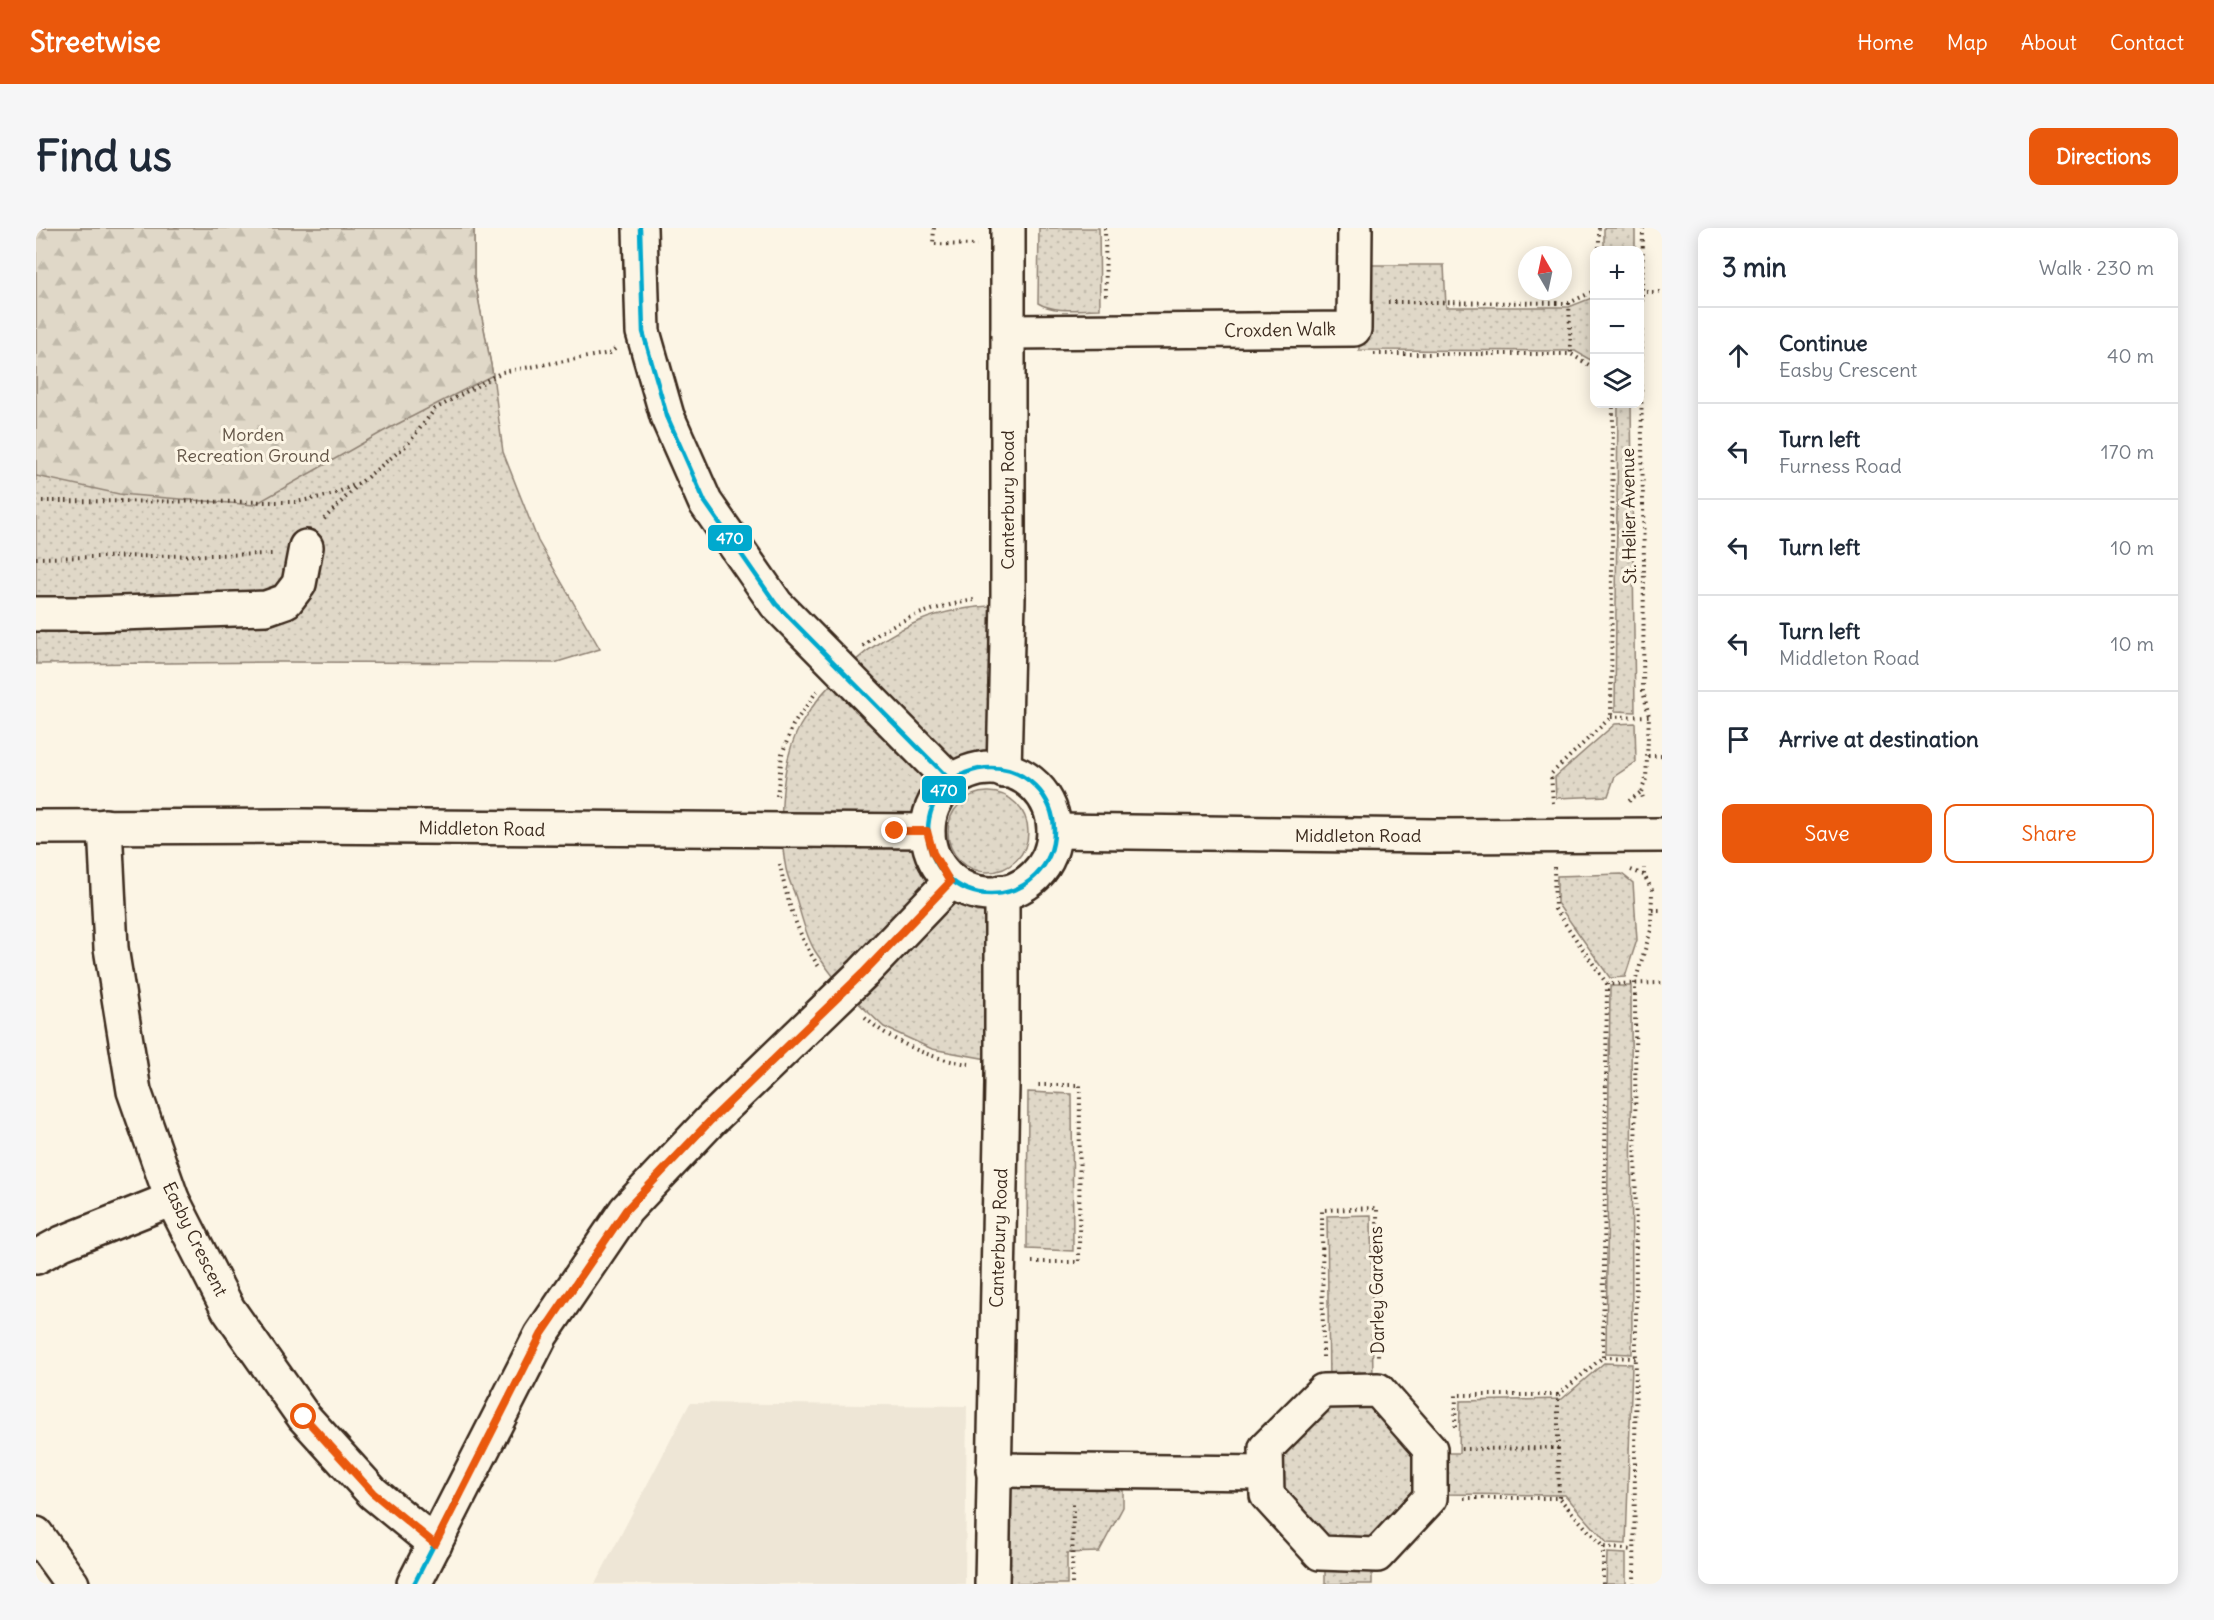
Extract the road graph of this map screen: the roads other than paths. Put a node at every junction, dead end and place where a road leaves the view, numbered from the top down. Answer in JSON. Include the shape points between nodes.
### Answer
{"nodes":[{"id":1,"x":640,"y":228,"type":"edge"},
{"id":2,"x":1355,"y":228,"type":"edge"},
{"id":3,"x":1008,"y":237,"type":"edge"},
{"id":4,"x":1008,"y":332,"type":"junction"},
{"id":5,"x":306,"y":547,"type":"road end"},
{"id":6,"x":36,"y":614,"type":"edge"},
{"id":7,"x":1004,"y":771,"type":"junction"},
{"id":8,"x":951,"y":782,"type":"junction"},
{"id":9,"x":105,"y":826,"type":"junction"},
{"id":10,"x":36,"y":827,"type":"edge"},
{"id":11,"x":927,"y":831,"type":"junction"},
{"id":12,"x":1055,"y":831,"type":"junction"},
{"id":13,"x":1662,"y":835,"type":"edge"},
{"id":14,"x":950,"y":882,"type":"junction"},
{"id":15,"x":1002,"y":892,"type":"junction"},
{"id":16,"x":172,"y":1199,"type":"junction"},
{"id":17,"x":36,"y":1257,"type":"edge"},
{"id":18,"x":993,"y":1470,"type":"junction"},
{"id":19,"x":1266,"y":1473,"type":"junction"},
{"id":20,"x":36,"y":1533,"type":"edge"},
{"id":21,"x":435,"y":1544,"type":"junction"},
{"id":22,"x":72,"y":1584,"type":"edge"},
{"id":23,"x":414,"y":1584,"type":"edge"},
{"id":24,"x":992,"y":1584,"type":"edge"}],
"edges":[{"from":1,"to":8,"type":"street","via":[[643,332],[667,416],[705,502],[776,604]]},
{"from":2,"to":4,"type":"street","name":"Croxden Walk","via":[[1354,316],[1106,332]]},
{"from":3,"to":4,"type":"street","name":"Canterbury Road"},
{"from":4,"to":7,"type":"street","name":"Canterbury Road"},
{"from":5,"to":6,"type":"street","via":[[299,584],[286,601],[266,608]]},
{"from":7,"to":8,"type":"street","via":[[974,771]]},
{"from":7,"to":12,"type":"street","via":[[1023,776],[1041,791],[1052,810]]},
{"from":8,"to":11,"type":"street","via":[[932,805]]},
{"from":9,"to":10,"type":"street","name":"Middleton Road"},
{"from":9,"to":11,"type":"street","name":"Middleton Road"},
{"from":9,"to":16,"type":"street","name":"Easby Crescent","via":[[111,948],[134,1091]]},
{"from":11,"to":14,"type":"street","via":[[936,859]]},
{"from":12,"to":13,"type":"street","name":"Middleton Road","via":[[1285,835],[1553,821]]},
{"from":12,"to":15,"type":"street","via":[[1050,854],[1043,864],[1029,879]]},
{"from":14,"to":15,"type":"street","via":[[968,891]]},
{"from":14,"to":21,"type":"street","via":[[626,1210],[541,1335]]},
{"from":15,"to":18,"type":"street","name":"Canterbury Road","via":[[1002,1085]]},
{"from":16,"to":17,"type":"street"},
{"from":16,"to":21,"type":"street","name":"Easby Crescent","via":[[228,1309],[304,1417],[373,1493]]},
{"from":18,"to":19,"type":"street"},
{"from":18,"to":24,"type":"street","name":"Canterbury Road"},
{"from":19,"to":19,"type":"street","via":[[1266,1448],[1323,1391],[1378,1390],[1442,1449],[1430,1498],[1377,1555],[1320,1552],[1267,1495]]},
{"from":20,"to":22,"type":"street"},
{"from":21,"to":23,"type":"street"}]}
